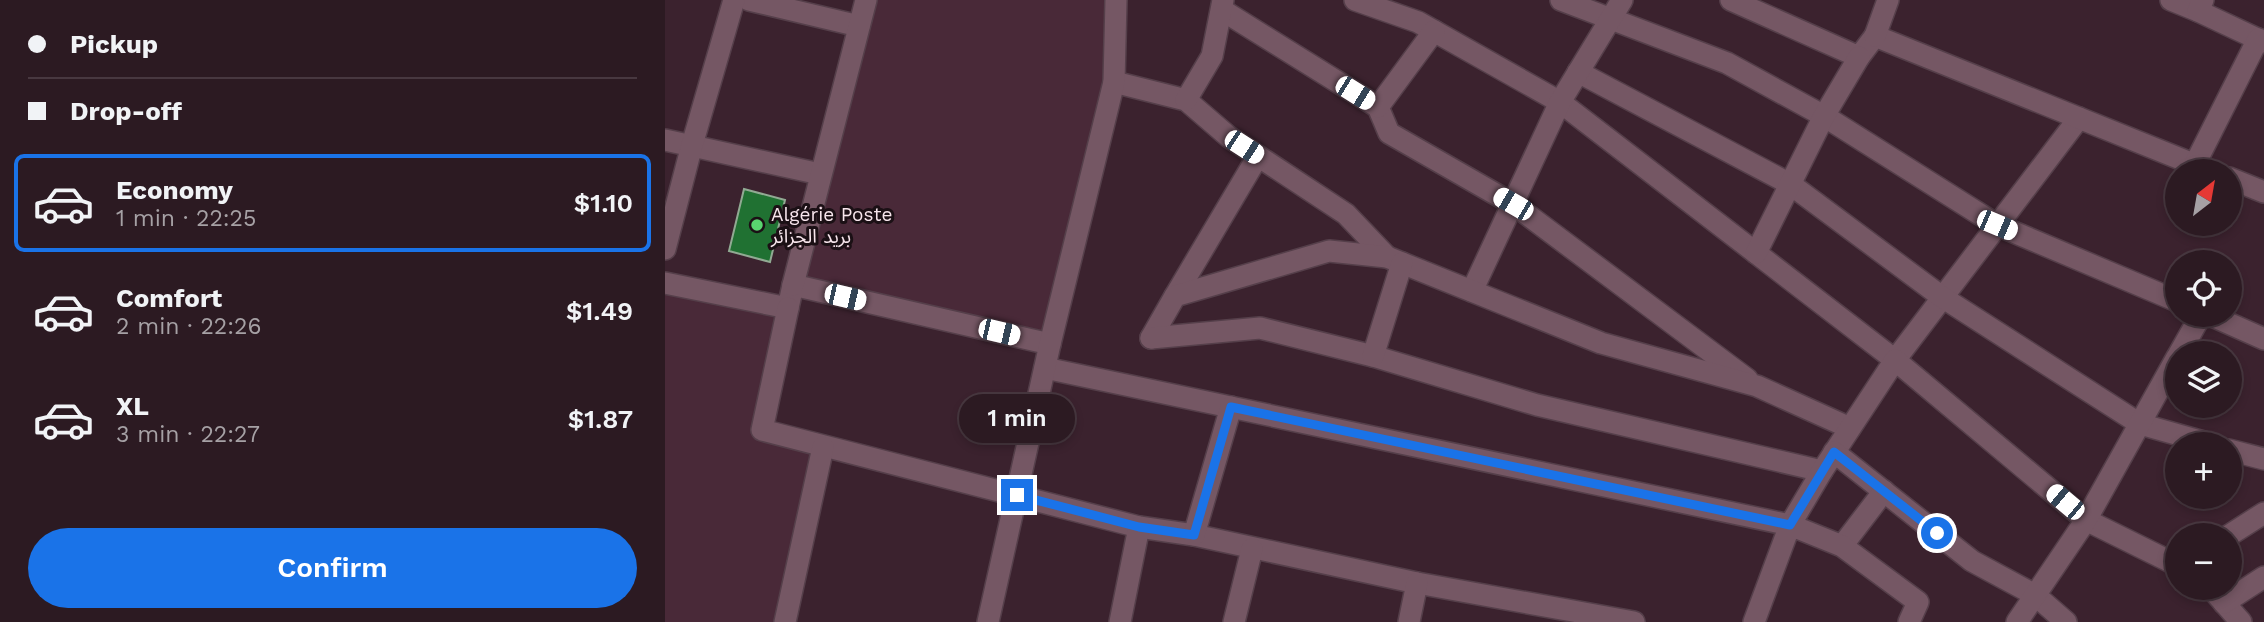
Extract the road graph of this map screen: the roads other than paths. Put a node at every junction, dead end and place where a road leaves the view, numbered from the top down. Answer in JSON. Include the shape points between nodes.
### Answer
{"nodes":[{"id":1,"x":734,"y":0,"type":"edge"},
{"id":2,"x":749,"y":0,"type":"edge"},
{"id":3,"x":866,"y":0,"type":"edge"},
{"id":4,"x":1115,"y":0,"type":"edge"},
{"id":5,"x":1355,"y":0,"type":"edge"},
{"id":6,"x":1561,"y":0,"type":"edge"},
{"id":7,"x":1622,"y":0,"type":"edge"},
{"id":8,"x":1731,"y":0,"type":"edge"},
{"id":9,"x":1888,"y":0,"type":"edge"},
{"id":10,"x":2171,"y":0,"type":"edge"},
{"id":11,"x":1223,"y":5,"type":"edge"},
{"id":12,"x":2200,"y":6,"type":"edge"},
{"id":13,"x":1610,"y":19,"type":"junction"},
{"id":14,"x":859,"y":26,"type":"junction"},
{"id":15,"x":1434,"y":31,"type":"junction"},
{"id":16,"x":1875,"y":36,"type":"junction"},
{"id":17,"x":2261,"y":40,"type":"edge"},
{"id":18,"x":1859,"y":57,"type":"junction"},
{"id":19,"x":1578,"y":72,"type":"junction"},
{"id":20,"x":1114,"y":82,"type":"junction"},
{"id":21,"x":1186,"y":100,"type":"junction"},
{"id":22,"x":1560,"y":102,"type":"junction"},
{"id":23,"x":1378,"y":107,"type":"junction"},
{"id":24,"x":1823,"y":116,"type":"junction"},
{"id":25,"x":2079,"y":118,"type":"junction"},
{"id":26,"x":665,"y":140,"type":"edge"},
{"id":27,"x":692,"y":145,"type":"junction"},
{"id":28,"x":1258,"y":156,"type":"junction"},
{"id":29,"x":2182,"y":159,"type":"edge"},
{"id":30,"x":2208,"y":159,"type":"edge"},
{"id":31,"x":820,"y":174,"type":"junction"},
{"id":32,"x":2242,"y":183,"type":"edge"},
{"id":33,"x":1790,"y":184,"type":"junction"},
{"id":34,"x":2264,"y":192,"type":"edge"},
{"id":35,"x":1513,"y":204,"type":"junction"},
{"id":36,"x":1997,"y":225,"type":"junction"},
{"id":37,"x":665,"y":249,"type":"edge"},
{"id":38,"x":1756,"y":253,"type":"junction"},
{"id":39,"x":1395,"y":260,"type":"junction"},
{"id":40,"x":665,"y":284,"type":"edge"},
{"id":41,"x":793,"y":285,"type":"junction"},
{"id":42,"x":1472,"y":291,"type":"junction"},
{"id":43,"x":1175,"y":296,"type":"junction"},
{"id":44,"x":2165,"y":296,"type":"edge"},
{"id":45,"x":1942,"y":297,"type":"junction"},
{"id":46,"x":788,"y":308,"type":"junction"},
{"id":47,"x":2237,"y":327,"type":"edge"},
{"id":48,"x":2264,"y":339,"type":"edge"},
{"id":49,"x":1050,"y":344,"type":"junction"},
{"id":50,"x":1373,"y":356,"type":"junction"},
{"id":51,"x":1895,"y":360,"type":"junction"},
{"id":52,"x":1045,"y":368,"type":"junction"},
{"id":53,"x":2165,"y":379,"type":"edge"},
{"id":54,"x":1757,"y":386,"type":"junction"},
{"id":55,"x":1231,"y":407,"type":"junction"},
{"id":56,"x":2140,"y":424,"type":"junction"},
{"id":57,"x":1850,"y":428,"type":"junction"},
{"id":58,"x":2168,"y":432,"type":"edge"},
{"id":59,"x":823,"y":447,"type":"junction"},
{"id":60,"x":1834,"y":452,"type":"junction"},
{"id":61,"x":2242,"y":453,"type":"edge"},
{"id":62,"x":2264,"y":459,"type":"edge"},
{"id":63,"x":1822,"y":471,"type":"junction"},
{"id":64,"x":1884,"y":491,"type":"junction"},
{"id":65,"x":1017,"y":495,"type":"junction"},
{"id":66,"x":2264,"y":513,"type":"edge"},
{"id":67,"x":2087,"y":520,"type":"junction"},
{"id":68,"x":1790,"y":525,"type":"junction"},
{"id":69,"x":1139,"y":527,"type":"junction"},
{"id":70,"x":2242,"y":527,"type":"edge"},
{"id":71,"x":1194,"y":535,"type":"junction"},
{"id":72,"x":1842,"y":546,"type":"junction"},
{"id":73,"x":1252,"y":549,"type":"junction"},
{"id":74,"x":2165,"y":559,"type":"edge"},
{"id":75,"x":2264,"y":576,"type":"edge"},
{"id":76,"x":1417,"y":583,"type":"junction"},
{"id":77,"x":2242,"y":585,"type":"edge"},
{"id":78,"x":2035,"y":595,"type":"junction"},
{"id":79,"x":2222,"y":600,"type":"edge"},
{"id":80,"x":785,"y":622,"type":"edge"},
{"id":81,"x":988,"y":622,"type":"edge"},
{"id":82,"x":1120,"y":622,"type":"edge"},
{"id":83,"x":1234,"y":622,"type":"edge"},
{"id":84,"x":1409,"y":622,"type":"edge"},
{"id":85,"x":1634,"y":622,"type":"edge"},
{"id":86,"x":1754,"y":622,"type":"edge"},
{"id":87,"x":1909,"y":622,"type":"edge"},
{"id":88,"x":2017,"y":622,"type":"edge"},
{"id":89,"x":2066,"y":622,"type":"edge"},
{"id":90,"x":2241,"y":622,"type":"edge"}],
"edges":[{"from":1,"to":27,"type":"street"},
{"from":2,"to":14,"type":"street"},
{"from":3,"to":14,"type":"street"},
{"from":4,"to":20,"type":"street"},
{"from":5,"to":15,"type":"street"},
{"from":6,"to":13,"type":"street"},
{"from":7,"to":13,"type":"street"},
{"from":8,"to":18,"type":"street"},
{"from":9,"to":16,"type":"street"},
{"from":10,"to":12,"type":"street"},
{"from":11,"to":21,"type":"street","via":[[1212,55]]},
{"from":11,"to":23,"type":"street"},
{"from":12,"to":17,"type":"street"},
{"from":13,"to":19,"type":"street"},
{"from":13,"to":24,"type":"street","via":[[1727,63]]},
{"from":14,"to":31,"type":"street"},
{"from":15,"to":22,"type":"street"},
{"from":15,"to":23,"type":"street"},
{"from":16,"to":18,"type":"street"},
{"from":16,"to":25,"type":"street"},
{"from":17,"to":30,"type":"street"},
{"from":18,"to":24,"type":"street"},
{"from":19,"to":22,"type":"street"},
{"from":19,"to":33,"type":"street"},
{"from":20,"to":21,"type":"street"},
{"from":20,"to":49,"type":"street"},
{"from":21,"to":28,"type":"street"},
{"from":22,"to":35,"type":"street"},
{"from":22,"to":38,"type":"street"},
{"from":23,"to":35,"type":"street","via":[[1389,133]]},
{"from":24,"to":33,"type":"street"},
{"from":24,"to":36,"type":"street"},
{"from":25,"to":29,"type":"street"},
{"from":25,"to":36,"type":"street"},
{"from":26,"to":27,"type":"street"},
{"from":27,"to":31,"type":"street"},
{"from":27,"to":37,"type":"street"},
{"from":28,"to":39,"type":"street","via":[[1346,214]]},
{"from":28,"to":43,"type":"street"},
{"from":31,"to":41,"type":"street"},
{"from":32,"to":34,"type":"street"},
{"from":33,"to":38,"type":"street"},
{"from":33,"to":45,"type":"street"},
{"from":35,"to":42,"type":"street"},
{"from":35,"to":54,"type":"street"},
{"from":36,"to":44,"type":"street"},
{"from":36,"to":45,"type":"street"},
{"from":38,"to":51,"type":"street"},
{"from":39,"to":42,"type":"street"},
{"from":39,"to":43,"type":"street","via":[[1329,251]]},
{"from":39,"to":50,"type":"street"},
{"from":40,"to":46,"type":"street"},
{"from":41,"to":46,"type":"street"},
{"from":41,"to":49,"type":"street"},
{"from":42,"to":54,"type":"street","via":[[1601,343]]},
{"from":43,"to":50,"type":"street","via":[[1151,338],[1260,328]]},
{"from":45,"to":51,"type":"street"},
{"from":45,"to":56,"type":"street"},
{"from":46,"to":59,"type":"street","via":[[762,430]]},
{"from":47,"to":48,"type":"street"},
{"from":49,"to":52,"type":"street"},
{"from":50,"to":63,"type":"street","via":[[1537,405]]},
{"from":51,"to":57,"type":"street"},
{"from":51,"to":67,"type":"street"},
{"from":52,"to":55,"type":"street"},
{"from":52,"to":65,"type":"street"},
{"from":53,"to":56,"type":"street"},
{"from":54,"to":57,"type":"street"},
{"from":55,"to":68,"type":"street"},
{"from":55,"to":71,"type":"street"},
{"from":56,"to":58,"type":"street"},
{"from":56,"to":67,"type":"street"},
{"from":57,"to":60,"type":"street"},
{"from":59,"to":65,"type":"street"},
{"from":59,"to":80,"type":"street"},
{"from":60,"to":63,"type":"street"},
{"from":60,"to":64,"type":"street"},
{"from":61,"to":62,"type":"street"},
{"from":63,"to":68,"type":"street"},
{"from":64,"to":72,"type":"street"},
{"from":64,"to":78,"type":"street","via":[[1972,561]]},
{"from":65,"to":69,"type":"street"},
{"from":65,"to":81,"type":"street"},
{"from":66,"to":70,"type":"street"},
{"from":67,"to":74,"type":"street"},
{"from":67,"to":78,"type":"street"},
{"from":68,"to":72,"type":"street"},
{"from":68,"to":86,"type":"street"},
{"from":69,"to":71,"type":"street"},
{"from":69,"to":82,"type":"street"},
{"from":71,"to":73,"type":"street"},
{"from":72,"to":87,"type":"street","via":[[1918,602]]},
{"from":73,"to":76,"type":"street"},
{"from":73,"to":83,"type":"street"},
{"from":75,"to":77,"type":"street"},
{"from":76,"to":84,"type":"street"},
{"from":76,"to":85,"type":"street"},
{"from":78,"to":88,"type":"street"},
{"from":78,"to":89,"type":"street"},
{"from":79,"to":90,"type":"street"}]}
